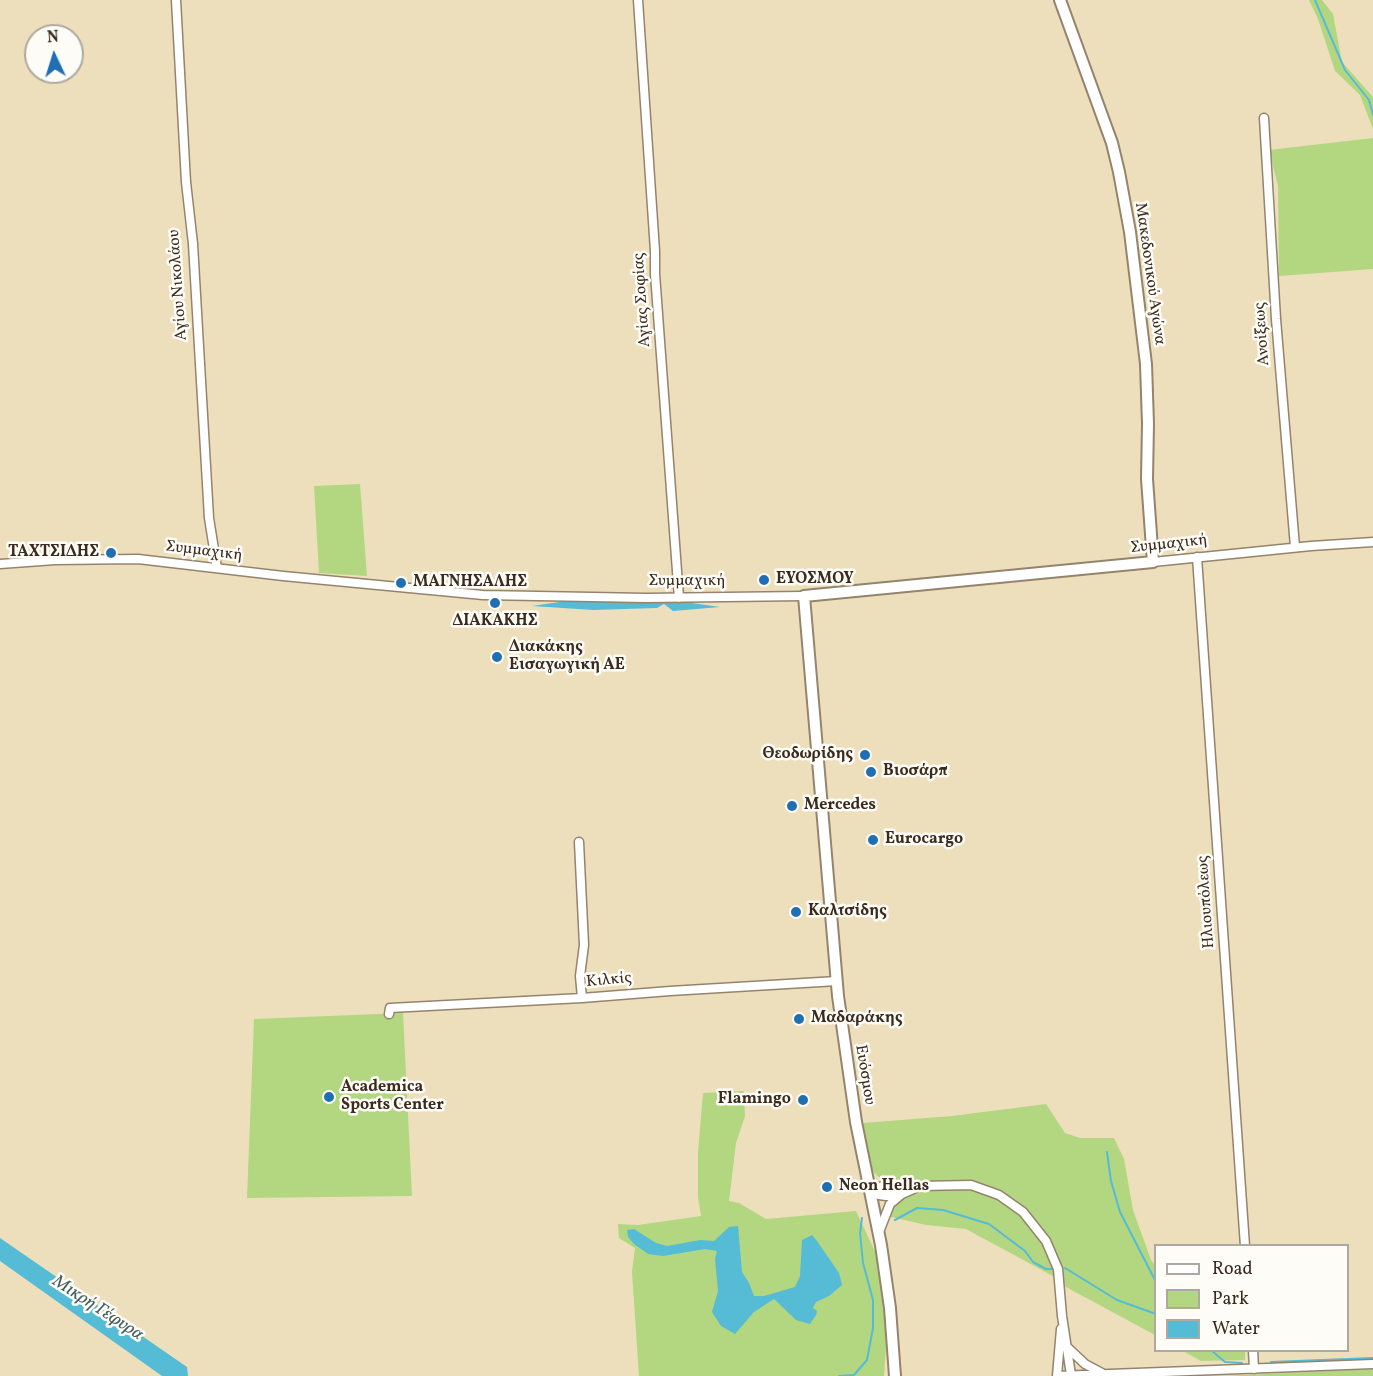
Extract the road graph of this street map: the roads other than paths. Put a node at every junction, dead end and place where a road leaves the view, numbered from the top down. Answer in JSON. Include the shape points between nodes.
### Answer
{"nodes":[{"id":1,"x":176,"y":0,"type":"edge"},
{"id":2,"x":638,"y":0,"type":"edge"},
{"id":3,"x":1060,"y":0,"type":"edge"},
{"id":4,"x":1263,"y":118,"type":"dead end"},
{"id":5,"x":1373,"y":542,"type":"edge"},
{"id":6,"x":1295,"y":547,"type":"junction"},
{"id":7,"x":1197,"y":557,"type":"junction"},
{"id":8,"x":1153,"y":562,"type":"junction"},
{"id":9,"x":0,"y":564,"type":"edge"},
{"id":10,"x":217,"y":568,"type":"junction"},
{"id":11,"x":804,"y":596,"type":"junction"},
{"id":12,"x":680,"y":598,"type":"junction"},
{"id":13,"x":579,"y":842,"type":"dead end"},
{"id":14,"x":837,"y":981,"type":"junction"},
{"id":15,"x":582,"y":998,"type":"junction"},
{"id":16,"x":389,"y":1014,"type":"dead end"},
{"id":17,"x":923,"y":1185,"type":"junction"},
{"id":18,"x":868,"y":1187,"type":"junction"},
{"id":19,"x":902,"y":1194,"type":"junction"},
{"id":20,"x":879,"y":1232,"type":"junction"},
{"id":21,"x":1245,"y":1244,"type":"edge"},
{"id":22,"x":1062,"y":1316,"type":"junction"},
{"id":23,"x":1067,"y":1347,"type":"junction"},
{"id":24,"x":1253,"y":1352,"type":"edge"},
{"id":25,"x":1373,"y":1364,"type":"edge"},
{"id":26,"x":1254,"y":1369,"type":"junction"},
{"id":27,"x":895,"y":1371,"type":"edge"},
{"id":28,"x":1105,"y":1374,"type":"junction"},
{"id":29,"x":1071,"y":1375,"type":"edge"},
{"id":30,"x":1057,"y":1376,"type":"edge"}],
"edges":[{"from":1,"to":10,"type":"street","name":"Αγίου Νικολάου","via":[[209,518]]},
{"from":2,"to":12,"type":"street","name":"Αγίας Σοφίας"},
{"from":3,"to":8,"type":"main road","name":"Μακεδονικού Αγώνα","via":[[1112,143],[1130,232],[1147,380],[1147,479]]},
{"from":4,"to":6,"type":"street","name":"Ανοίξεως"},
{"from":5,"to":6,"type":"street","name":"Συμμαχική"},
{"from":6,"to":7,"type":"street","name":"Συμμαχική"},
{"from":7,"to":8,"type":"street","name":"Συμμαχική"},
{"from":7,"to":21,"type":"street","name":"Ηλιουπόλεως"},
{"from":8,"to":11,"type":"main road","name":"Συμμαχική"},
{"from":9,"to":10,"type":"street","name":"Συμμαχική","via":[[113,558]]},
{"from":10,"to":12,"type":"street","name":"Συμμαχική","via":[[483,595]]},
{"from":11,"to":12,"type":"street","name":"Συμμαχική"},
{"from":11,"to":14,"type":"main road","name":"Ευόσμου"},
{"from":13,"to":15,"type":"street","via":[[584,945]]},
{"from":14,"to":15,"type":"street","name":"Κιλκίς"},
{"from":14,"to":18,"type":"main road","name":"Ευόσμου","via":[[844,1051]]},
{"from":15,"to":16,"type":"street","name":"Κιλκίς","via":[[390,1008]]},
{"from":17,"to":18,"type":"street"},
{"from":17,"to":19,"type":"street"},
{"from":17,"to":22,"type":"street","via":[[977,1186],[1023,1212],[1053,1255]]},
{"from":18,"to":19,"type":"street","via":[[886,1196]]},
{"from":18,"to":20,"type":"main road","name":"Ευόσμου"},
{"from":19,"to":20,"type":"street","via":[[886,1209]]},
{"from":20,"to":27,"type":"main road","name":"Ευόσμου"},
{"from":22,"to":23,"type":"street"},
{"from":22,"to":30,"type":"street"},
{"from":23,"to":28,"type":"street","via":[[1085,1364]]},
{"from":23,"to":29,"type":"street"},
{"from":24,"to":26,"type":"street"},
{"from":25,"to":26,"type":"street"},
{"from":26,"to":28,"type":"street"},
{"from":28,"to":29,"type":"street"},
{"from":29,"to":30,"type":"street"}]}
